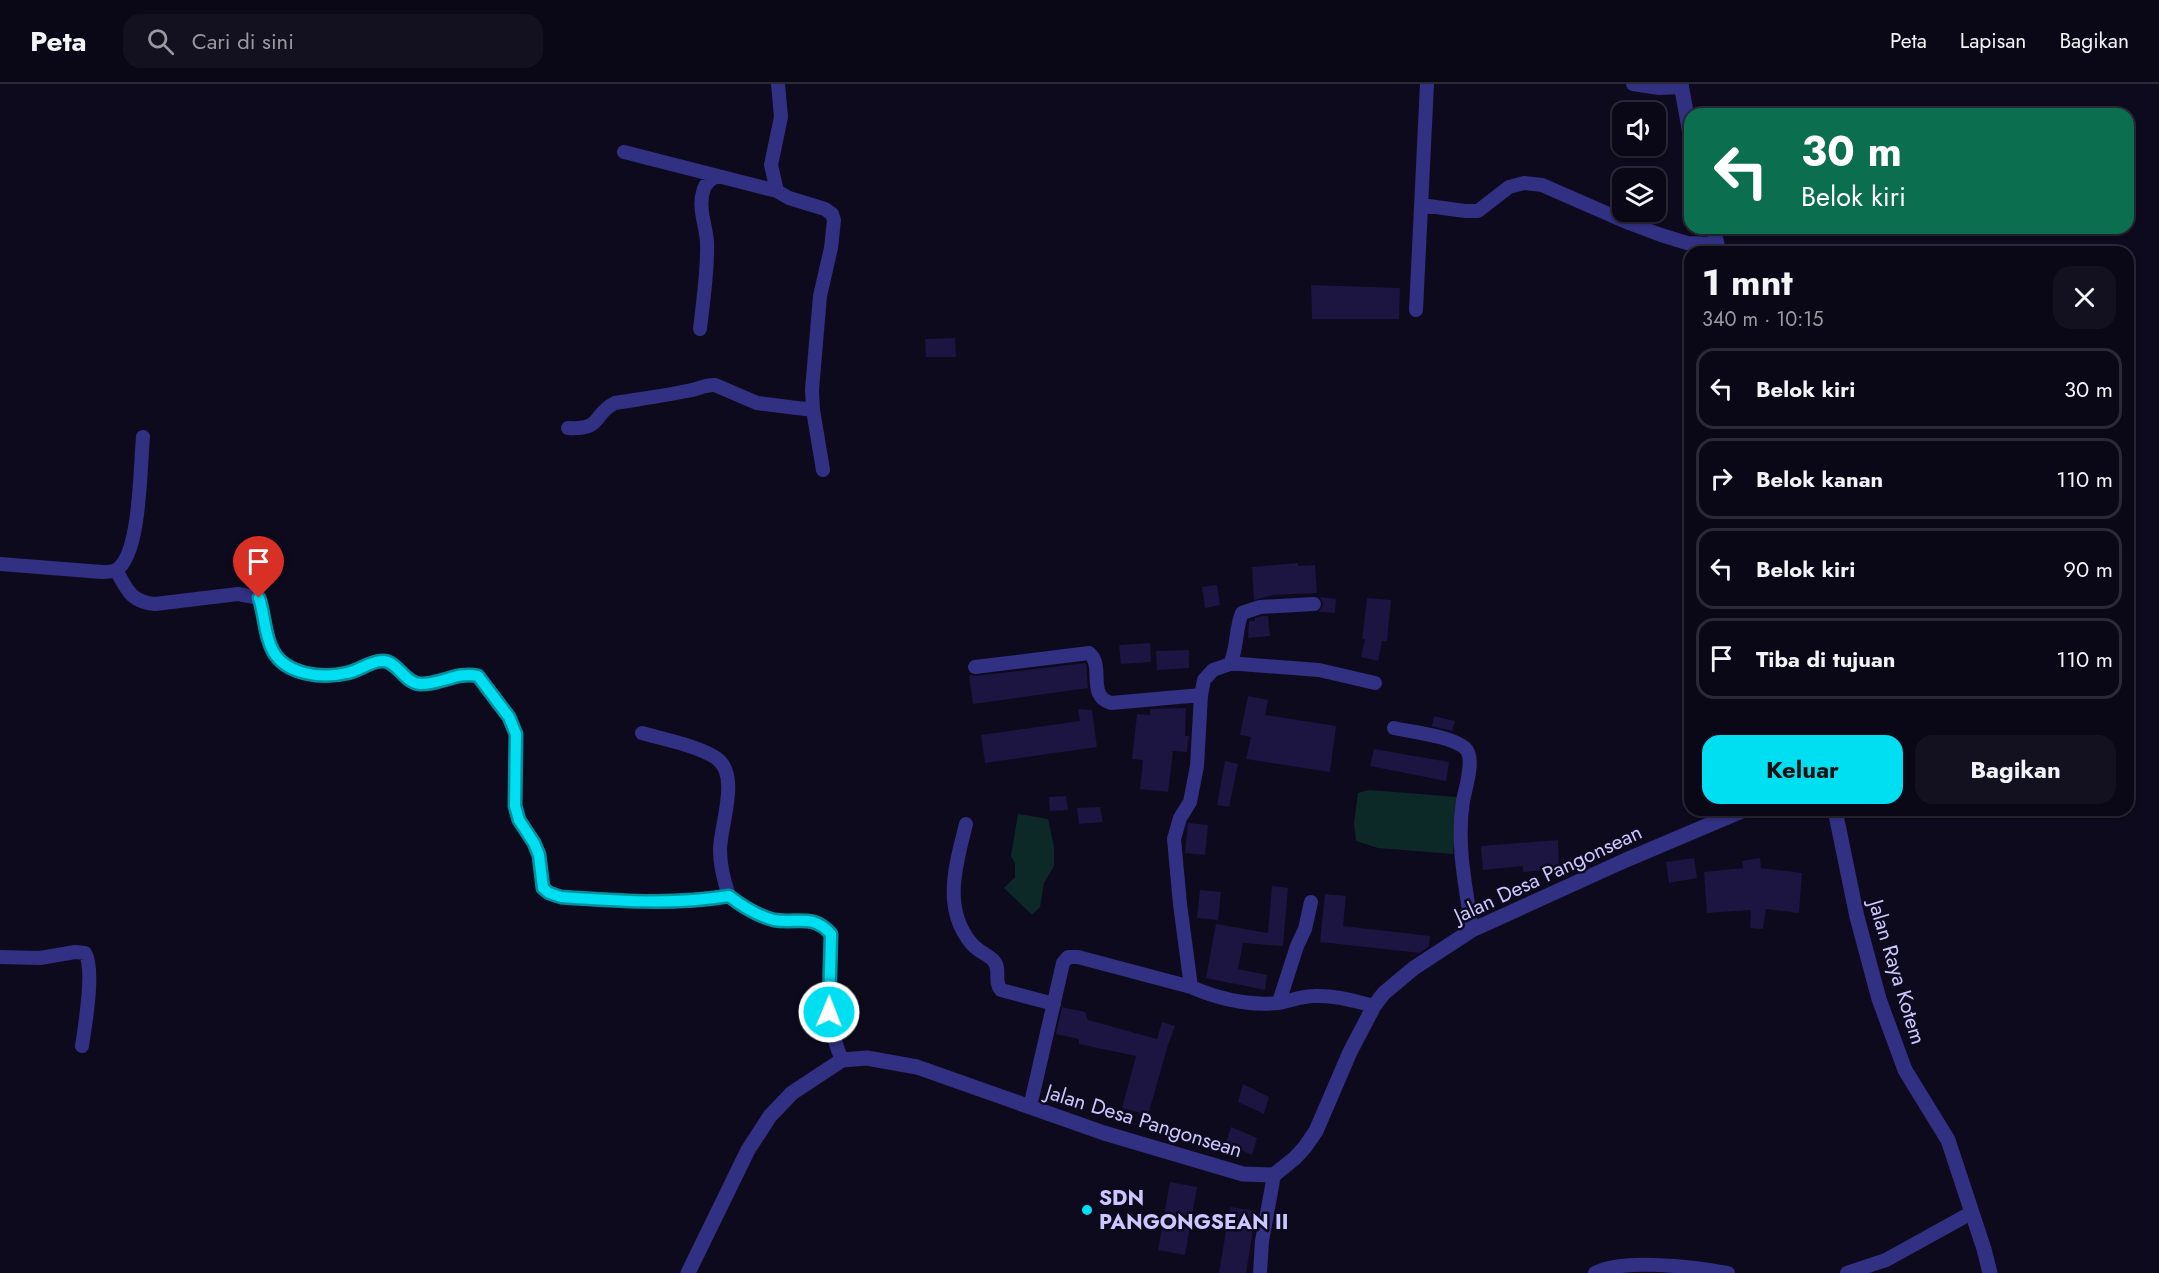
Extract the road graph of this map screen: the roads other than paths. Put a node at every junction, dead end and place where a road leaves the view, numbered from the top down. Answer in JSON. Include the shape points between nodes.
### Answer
{"nodes":[{"id":1,"x":778,"y":84,"type":"edge"},
{"id":2,"x":1427,"y":84,"type":"edge"},
{"id":3,"x":1633,"y":84,"type":"edge"},
{"id":4,"x":1682,"y":86,"type":"edge"},
{"id":5,"x":1686,"y":108,"type":"edge"},
{"id":6,"x":624,"y":152,"type":"dead end"},
{"id":7,"x":718,"y":176,"type":"junction"},
{"id":8,"x":777,"y":191,"type":"junction"},
{"id":9,"x":1422,"y":206,"type":"junction"},
{"id":10,"x":1706,"y":246,"type":"edge"},
{"id":11,"x":1416,"y":310,"type":"dead end"},
{"id":12,"x":700,"y":329,"type":"dead end"},
{"id":13,"x":813,"y":410,"type":"junction"},
{"id":14,"x":567,"y":428,"type":"dead end"},
{"id":15,"x":143,"y":438,"type":"dead end"},
{"id":16,"x":824,"y":470,"type":"dead end"},
{"id":17,"x":0,"y":564,"type":"edge"},
{"id":18,"x":116,"y":570,"type":"junction"},
{"id":19,"x":1314,"y":604,"type":"dead end"},
{"id":20,"x":1230,"y":664,"type":"junction"},
{"id":21,"x":975,"y":667,"type":"dead end"},
{"id":22,"x":1375,"y":683,"type":"dead end"},
{"id":23,"x":1201,"y":695,"type":"junction"},
{"id":24,"x":1394,"y":728,"type":"dead end"},
{"id":25,"x":642,"y":733,"type":"dead end"},
{"id":26,"x":1730,"y":816,"type":"edge"},
{"id":27,"x":1836,"y":816,"type":"edge"},
{"id":28,"x":966,"y":824,"type":"dead end"},
{"id":29,"x":729,"y":896,"type":"junction"},
{"id":30,"x":1311,"y":902,"type":"dead end"},
{"id":31,"x":1473,"y":930,"type":"junction"},
{"id":32,"x":0,"y":957,"type":"edge"},
{"id":33,"x":1191,"y":987,"type":"junction"},
{"id":34,"x":1279,"y":1002,"type":"junction"},
{"id":35,"x":1054,"y":1004,"type":"junction"},
{"id":36,"x":1374,"y":1006,"type":"junction"},
{"id":37,"x":82,"y":1046,"type":"dead end"},
{"id":38,"x":842,"y":1060,"type":"junction"},
{"id":39,"x":1030,"y":1107,"type":"junction"},
{"id":40,"x":1274,"y":1175,"type":"junction"},
{"id":41,"x":1971,"y":1213,"type":"junction"},
{"id":42,"x":688,"y":1273,"type":"edge"},
{"id":43,"x":1260,"y":1273,"type":"edge"},
{"id":44,"x":1595,"y":1273,"type":"edge"},
{"id":45,"x":1728,"y":1273,"type":"edge"},
{"id":46,"x":1847,"y":1273,"type":"edge"},
{"id":47,"x":1990,"y":1273,"type":"edge"}],
"edges":[{"from":1,"to":8,"type":"street","via":[[781,117],[771,165]]},
{"from":2,"to":9,"type":"street"},
{"from":3,"to":4,"type":"street"},
{"from":4,"to":5,"type":"street"},
{"from":6,"to":7,"type":"street"},
{"from":7,"to":8,"type":"street"},
{"from":7,"to":12,"type":"street","via":[[706,184],[701,200],[707,254]]},
{"from":8,"to":13,"type":"street","via":[[825,209],[834,220],[816,331]]},
{"from":9,"to":10,"type":"street","via":[[1478,210],[1509,188],[1533,184],[1629,223]]},
{"from":9,"to":11,"type":"street"},
{"from":13,"to":14,"type":"street","via":[[757,403],[709,384],[687,392],[615,403],[594,424],[582,429]]},
{"from":13,"to":16,"type":"street"},
{"from":15,"to":18,"type":"street","via":[[131,547]]},
{"from":17,"to":18,"type":"street","via":[[102,573]]},
{"from":18,"to":29,"type":"street","via":[[131,596],[143,603],[238,594],[259,598],[273,650],[282,663],[305,673],[332,676],[384,660],[418,684],[459,674],[478,676],[509,717],[516,734],[515,806],[539,855],[543,888],[549,893],[643,902]]},
{"from":19,"to":20,"type":"street","via":[[1260,607],[1242,613]]},
{"from":20,"to":22,"type":"street","via":[[1318,670]]},
{"from":20,"to":23,"type":"street","via":[[1213,670],[1204,680]]},
{"from":21,"to":23,"type":"street","via":[[1089,653],[1104,702]]},
{"from":23,"to":33,"type":"street","via":[[1197,766],[1190,802],[1174,839]]},
{"from":24,"to":31,"type":"street","via":[[1453,742],[1468,753],[1460,837]]},
{"from":25,"to":29,"type":"street","via":[[708,753],[726,768],[729,781],[720,849]]},
{"from":26,"to":31,"type":"street","name":"Jalan Desa Pangonsean"},
{"from":27,"to":41,"type":"street","name":"Jalan Raya Kotem","via":[[1879,999],[1905,1070],[1948,1140]]},
{"from":28,"to":35,"type":"street","via":[[952,884],[959,926],[972,945],[994,960],[998,968],[996,982],[1001,990]]},
{"from":29,"to":38,"type":"street","via":[[764,917],[816,921],[831,934],[830,1026]]},
{"from":30,"to":34,"type":"street"},
{"from":31,"to":36,"type":"street","name":"Jalan Desa Pangonsean","via":[[1414,968]]},
{"from":32,"to":37,"type":"street","via":[[85,953],[90,963]]},
{"from":33,"to":34,"type":"street","via":[[1237,1002]]},
{"from":33,"to":35,"type":"street","via":[[1068,957],[1063,963]]},
{"from":34,"to":36,"type":"street","via":[[1313,996]]},
{"from":35,"to":39,"type":"street"},
{"from":36,"to":40,"type":"street","name":"Jalan Desa Pangonsean","via":[[1316,1131],[1300,1153]]},
{"from":38,"to":39,"type":"street","name":"Jalan Desa Pangonsean","via":[[867,1058],[916,1067]]},
{"from":38,"to":42,"type":"street","via":[[792,1093],[770,1116],[748,1150]]},
{"from":39,"to":40,"type":"street","name":"Jalan Desa Pangonsean","via":[[1243,1174]]},
{"from":40,"to":43,"type":"street"},
{"from":41,"to":46,"type":"street","via":[[1886,1260]]},
{"from":41,"to":47,"type":"street","name":"Jalan Raya Kotem"},
{"from":44,"to":45,"type":"street","via":[[1605,1268],[1659,1266]]}]}
